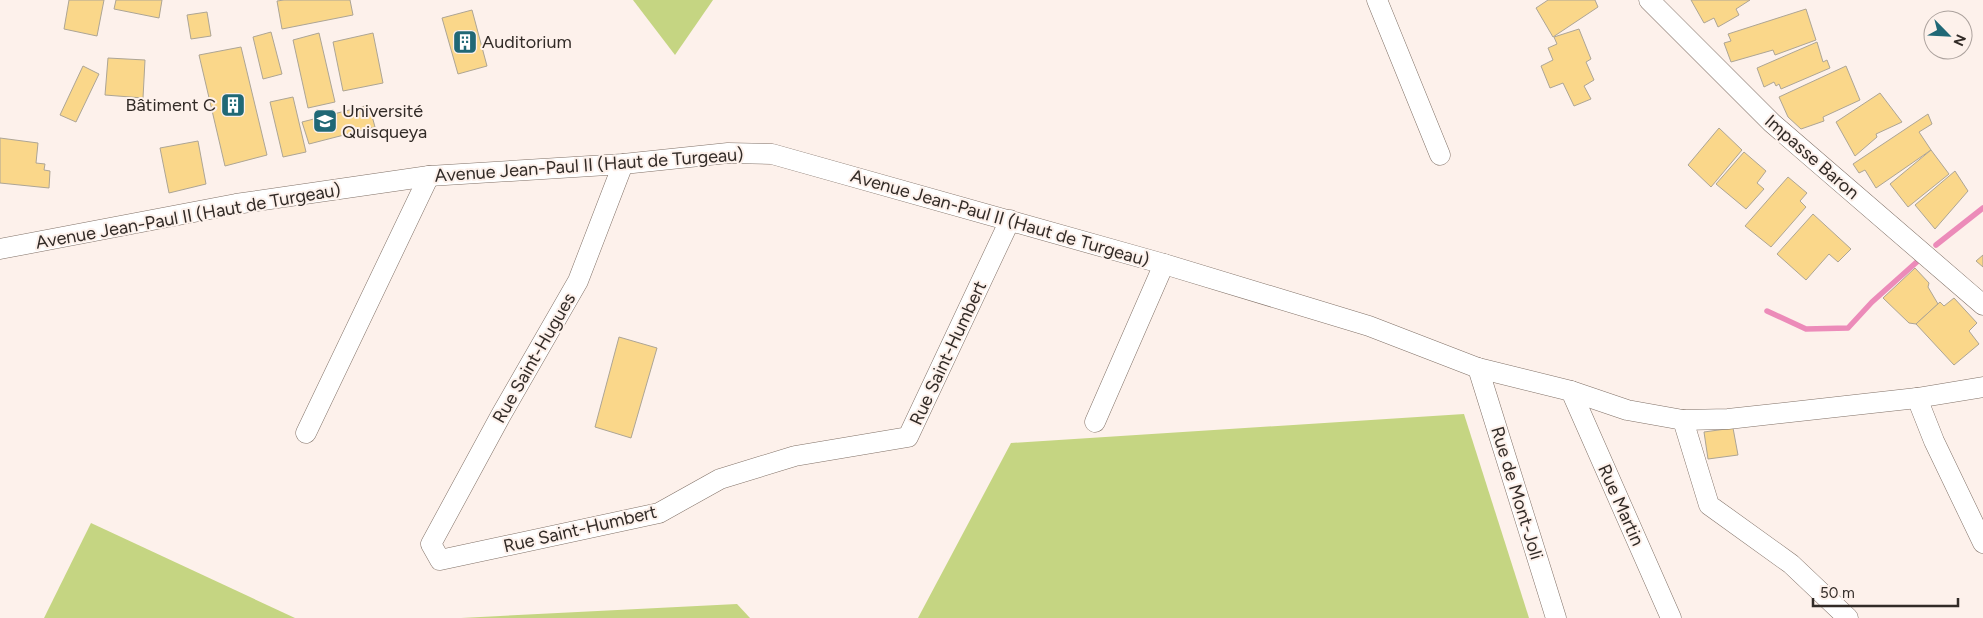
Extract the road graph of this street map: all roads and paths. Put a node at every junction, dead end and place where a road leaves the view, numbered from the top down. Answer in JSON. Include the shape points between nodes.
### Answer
{"nodes":[{"id":1,"x":1377,"y":0,"type":"edge"},
{"id":2,"x":1649,"y":0,"type":"edge"},
{"id":3,"x":1440,"y":155,"type":"dead end"},
{"id":4,"x":623,"y":164,"type":"junction"},
{"id":5,"x":429,"y":176,"type":"junction"},
{"id":6,"x":1010,"y":220,"type":"junction"},
{"id":7,"x":0,"y":249,"type":"edge"},
{"id":8,"x":1164,"y":264,"type":"junction"},
{"id":9,"x":1983,"y":305,"type":"edge"},
{"id":10,"x":1478,"y":368,"type":"junction"},
{"id":11,"x":1983,"y":387,"type":"edge"},
{"id":12,"x":1571,"y":391,"type":"junction"},
{"id":13,"x":1917,"y":398,"type":"junction"},
{"id":14,"x":1683,"y":420,"type":"junction"},
{"id":15,"x":1095,"y":422,"type":"dead end"},
{"id":16,"x":306,"y":433,"type":"dead end"},
{"id":17,"x":1983,"y":543,"type":"edge"},
{"id":18,"x":431,"y":544,"type":"joint"},
{"id":19,"x":1556,"y":618,"type":"edge"},
{"id":20,"x":1670,"y":618,"type":"edge"},
{"id":21,"x":1848,"y":618,"type":"edge"}],
"edges":[{"from":1,"to":3,"type":"street"},
{"from":2,"to":9,"type":"street","name":"Impasse Baron","via":[[1772,123]]},
{"from":4,"to":5,"type":"street","name":"Avenue Jean-Paul II (Haut de Turgeau)"},
{"from":4,"to":6,"type":"street","name":"Avenue Jean-Paul II (Haut de Turgeau)","via":[[728,153],[772,154]]},
{"from":4,"to":18,"type":"street","name":"Rue Saint-Hugues","via":[[578,281]]},
{"from":5,"to":7,"type":"street","name":"Avenue Jean-Paul II (Haut de Turgeau)","via":[[236,204]]},
{"from":5,"to":16,"type":"street"},
{"from":6,"to":8,"type":"street","name":"Avenue Jean-Paul II (Haut de Turgeau)"},
{"from":6,"to":18,"type":"street","name":"Rue Saint-Humbert","via":[[908,437],[796,456],[720,480],[659,513],[440,560]]},
{"from":8,"to":10,"type":"street","name":"Avenue Jean-Paul II (Haut de Turgeau)","via":[[1368,326]]},
{"from":8,"to":15,"type":"street"},
{"from":10,"to":12,"type":"street","name":"Avenue Jean-Paul II (Haut de Turgeau)"},
{"from":10,"to":19,"type":"street","name":"Rue de Mont-Joli"},
{"from":11,"to":13,"type":"street","name":"Avenue Jean-Paul II (Haut de Turgeau)"},
{"from":12,"to":14,"type":"street","name":"Avenue Jean-Paul II (Haut de Turgeau)","via":[[1627,410]]},
{"from":12,"to":20,"type":"street","name":"Rue Martin"},
{"from":13,"to":14,"type":"street","name":"Avenue Jean-Paul II (Haut de Turgeau)","via":[[1728,419]]},
{"from":13,"to":17,"type":"street","via":[[1934,442]]},
{"from":14,"to":21,"type":"street","via":[[1709,505],[1791,564]]}]}
